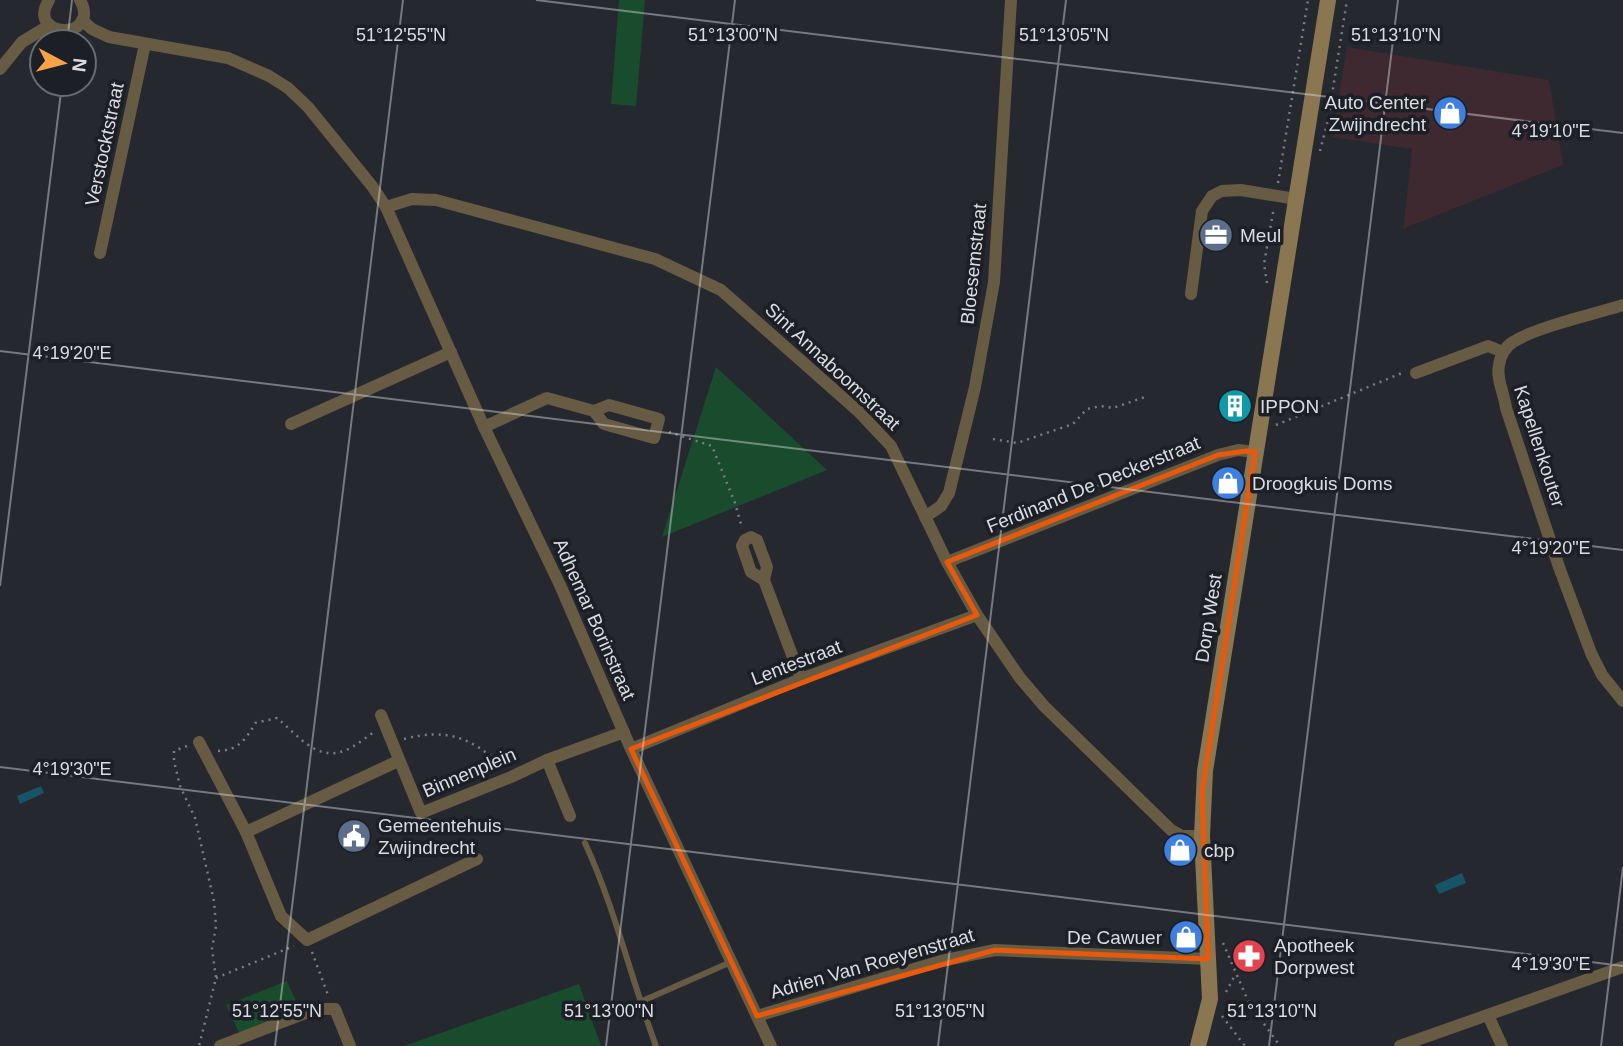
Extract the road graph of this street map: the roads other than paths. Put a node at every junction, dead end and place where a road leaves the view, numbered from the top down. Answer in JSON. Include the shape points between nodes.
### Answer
{"nodes":[{"id":1,"x":49,"y":0,"type":"edge"},
{"id":2,"x":80,"y":0,"type":"edge"},
{"id":3,"x":1011,"y":0,"type":"edge"},
{"id":4,"x":1328,"y":0,"type":"edge"},
{"id":5,"x":82,"y":20,"type":"junction"},
{"id":6,"x":50,"y":25,"type":"junction"},
{"id":7,"x":145,"y":44,"type":"junction"},
{"id":8,"x":0,"y":69,"type":"edge"},
{"id":9,"x":1296,"y":199,"type":"junction"},
{"id":10,"x":386,"y":207,"type":"junction"},
{"id":11,"x":100,"y":253,"type":"dead end"},
{"id":12,"x":1191,"y":294,"type":"dead end"},
{"id":13,"x":1623,"y":305,"type":"edge"},
{"id":14,"x":451,"y":352,"type":"junction"},
{"id":15,"x":1503,"y":352,"type":"junction"},
{"id":16,"x":1416,"y":373,"type":"road end"},
{"id":17,"x":594,"y":411,"type":"junction"},
{"id":18,"x":291,"y":424,"type":"dead end"},
{"id":19,"x":484,"y":427,"type":"junction"},
{"id":20,"x":1255,"y":452,"type":"junction"},
{"id":21,"x":925,"y":517,"type":"junction"},
{"id":22,"x":742,"y":542,"type":"road end"},
{"id":23,"x":947,"y":562,"type":"junction"},
{"id":24,"x":977,"y":615,"type":"junction"},
{"id":25,"x":801,"y":679,"type":"junction"},
{"id":26,"x":1623,"y":701,"type":"edge"},
{"id":27,"x":381,"y":715,"type":"dead end"},
{"id":28,"x":624,"y":732,"type":"junction"},
{"id":29,"x":199,"y":742,"type":"dead end"},
{"id":30,"x":631,"y":749,"type":"junction"},
{"id":31,"x":547,"y":760,"type":"junction"},
{"id":32,"x":398,"y":761,"type":"junction"},
{"id":33,"x":570,"y":816,"type":"dead end"},
{"id":34,"x":246,"y":832,"type":"junction"},
{"id":35,"x":1202,"y":836,"type":"junction"},
{"id":36,"x":585,"y":843,"type":"dead end"},
{"id":37,"x":477,"y":859,"type":"dead end"},
{"id":38,"x":1208,"y":959,"type":"junction"},
{"id":39,"x":731,"y":962,"type":"junction"},
{"id":40,"x":1623,"y":967,"type":"edge"},
{"id":41,"x":640,"y":1002,"type":"junction"},
{"id":42,"x":1488,"y":1015,"type":"junction"},
{"id":43,"x":757,"y":1016,"type":"junction"},
{"id":44,"x":220,"y":1046,"type":"edge"},
{"id":45,"x":350,"y":1046,"type":"edge"},
{"id":46,"x":656,"y":1046,"type":"edge"},
{"id":47,"x":771,"y":1046,"type":"edge"},
{"id":48,"x":1198,"y":1046,"type":"edge"},
{"id":49,"x":1400,"y":1046,"type":"edge"},
{"id":50,"x":1502,"y":1046,"type":"edge"}],
"edges":[{"from":1,"to":6,"type":"street","via":[[45,14]]},
{"from":2,"to":5,"type":"street"},
{"from":3,"to":21,"type":"street","name":"Bloesemstraat","via":[[994,282],[949,493],[941,506]]},
{"from":4,"to":9,"type":"main road","name":"Dorp West"},
{"from":5,"to":6,"type":"street","via":[[70,31]]},
{"from":5,"to":7,"type":"street","name":"Adhemar Borinstraat","via":[[109,37]]},
{"from":6,"to":8,"type":"street","via":[[22,42]]},
{"from":7,"to":10,"type":"street","name":"Adhemar Borinstraat","via":[[228,58],[269,76],[308,107]]},
{"from":7,"to":11,"type":"street","name":"Verstocktstraat"},
{"from":9,"to":12,"type":"street","via":[[1241,190],[1212,196],[1202,211]]},
{"from":9,"to":20,"type":"main road","name":"Dorp West"},
{"from":10,"to":14,"type":"street","name":"Adhemar Borinstraat"},
{"from":10,"to":21,"type":"street","name":"Sint Annaboomstraat","via":[[412,199],[436,200],[655,258],[721,290],[891,446]]},
{"from":13,"to":15,"type":"street","via":[[1538,331],[1511,343]]},
{"from":14,"to":18,"type":"street"},
{"from":14,"to":19,"type":"street","name":"Adhemar Borinstraat"},
{"from":15,"to":16,"type":"street","via":[[1488,346]]},
{"from":15,"to":26,"type":"street","name":"Kapellenkouter","via":[[1499,381],[1559,567],[1591,653],[1602,676]]},
{"from":17,"to":17,"type":"street","via":[[604,424],[654,438],[659,419],[609,405]]},
{"from":17,"to":19,"type":"street","via":[[547,398]]},
{"from":19,"to":28,"type":"street","name":"Adhemar Borinstraat"},
{"from":20,"to":23,"type":"street","name":"Ferdinand De Deckerstraat","via":[[1218,455]]},
{"from":20,"to":35,"type":"main road","name":"Dorp West","via":[[1205,771]]},
{"from":21,"to":23,"type":"street","name":"Sint Annaboomstraat"},
{"from":22,"to":25,"type":"street","via":[[751,537],[757,540],[766,567],[764,580]]},
{"from":23,"to":24,"type":"street","name":"Sint Annaboomstraat"},
{"from":24,"to":25,"type":"street","name":"Lentestraat"},
{"from":24,"to":35,"type":"street","name":"Sint Annaboomstraat","via":[[1044,706],[1171,830],[1182,836]]},
{"from":25,"to":30,"type":"street","name":"Lentestraat"},
{"from":27,"to":32,"type":"street"},
{"from":28,"to":30,"type":"street","name":"Adhemar Borinstraat"},
{"from":28,"to":31,"type":"street","name":"Binnenplein"},
{"from":29,"to":34,"type":"street"},
{"from":30,"to":39,"type":"street","name":"Adhemar Borinstraat"},
{"from":31,"to":32,"type":"street","name":"Binnenplein","via":[[421,813]]},
{"from":31,"to":33,"type":"street","name":"Binnenplein"},
{"from":32,"to":34,"type":"street"},
{"from":34,"to":37,"type":"street","via":[[281,916],[307,940]]},
{"from":35,"to":38,"type":"main road","name":"Dorp West"},
{"from":36,"to":41,"type":"lane","via":[[601,878]]},
{"from":38,"to":43,"type":"street","name":"Adrien Van Roeyenstraat","via":[[995,950],[941,961]]},
{"from":38,"to":48,"type":"main road","name":"Dorp West","via":[[1210,999]]},
{"from":39,"to":41,"type":"lane"},
{"from":39,"to":43,"type":"street","name":"Adhemar Borinstraat"},
{"from":40,"to":42,"type":"street"},
{"from":41,"to":46,"type":"lane"},
{"from":42,"to":49,"type":"street"},
{"from":42,"to":50,"type":"street"},
{"from":43,"to":47,"type":"street","name":"Adhemar Borinstraat"},
{"from":44,"to":45,"type":"street","via":[[316,1009],[335,1009]]}]}
